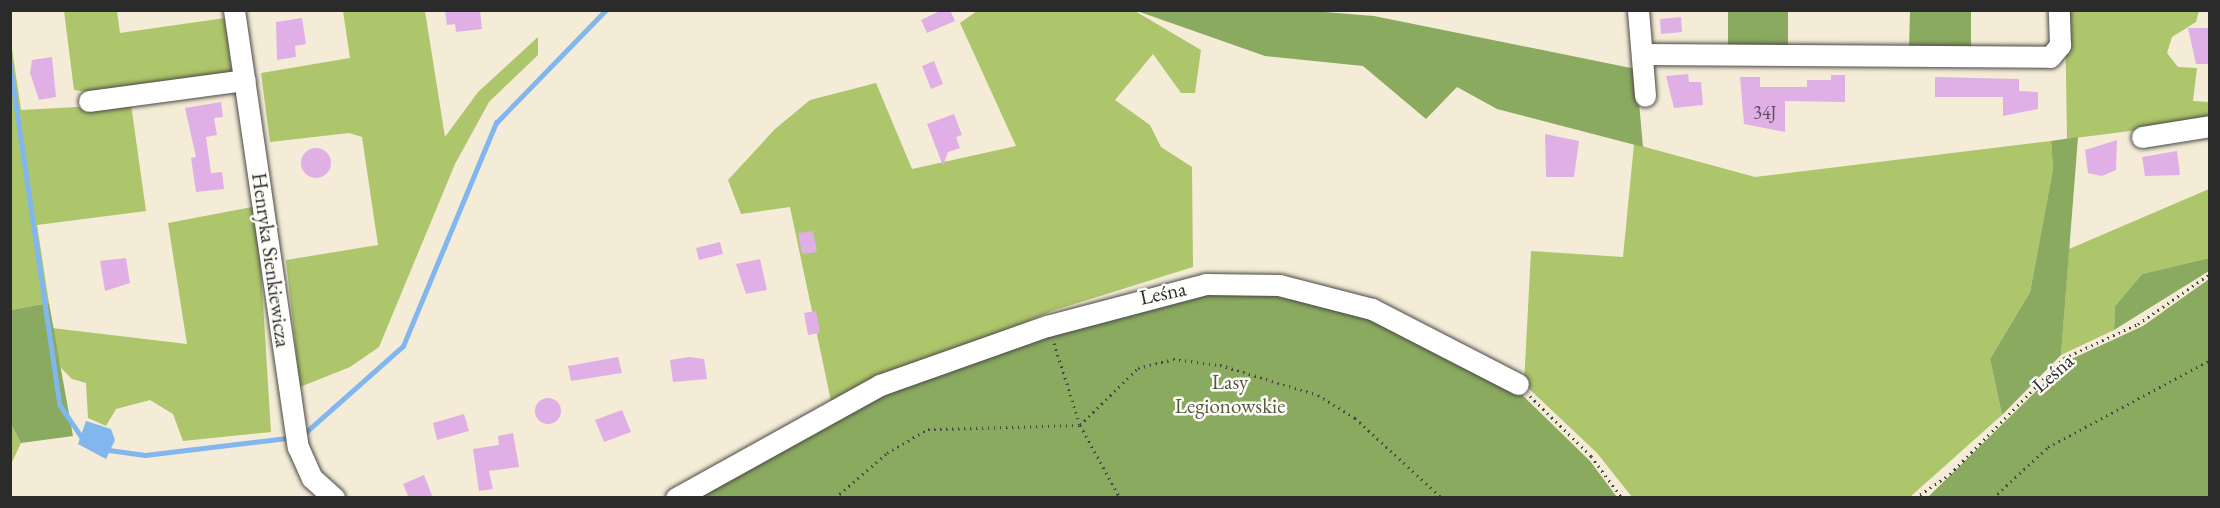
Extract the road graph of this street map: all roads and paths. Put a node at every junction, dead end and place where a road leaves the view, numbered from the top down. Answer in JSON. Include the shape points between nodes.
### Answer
{"nodes":[{"id":1,"x":234,"y":10,"type":"edge"},
{"id":2,"x":1638,"y":10,"type":"edge"},
{"id":3,"x":2059,"y":10,"type":"edge"},
{"id":4,"x":1642,"y":54,"type":"junction"},
{"id":5,"x":245,"y":80,"type":"junction"},
{"id":6,"x":1645,"y":96,"type":"dead end"},
{"id":7,"x":89,"y":101,"type":"dead end"},
{"id":8,"x":2210,"y":126,"type":"edge"},
{"id":9,"x":2142,"y":137,"type":"dead end"},
{"id":10,"x":2210,"y":274,"type":"edge"},
{"id":11,"x":1047,"y":326,"type":"junction"},
{"id":12,"x":2210,"y":360,"type":"edge"},
{"id":13,"x":1518,"y":384,"type":"joint"},
{"id":14,"x":1080,"y":425,"type":"junction"},
{"id":15,"x":334,"y":498,"type":"edge"},
{"id":16,"x":676,"y":498,"type":"edge"},
{"id":17,"x":835,"y":498,"type":"edge"},
{"id":18,"x":1120,"y":498,"type":"edge"},
{"id":19,"x":1442,"y":498,"type":"edge"},
{"id":20,"x":1622,"y":498,"type":"edge"},
{"id":21,"x":1915,"y":498,"type":"edge"},
{"id":22,"x":1993,"y":498,"type":"edge"}],
"edges":[{"from":1,"to":5,"type":"street","name":"Henryka Sienkiewicza"},
{"from":2,"to":4,"type":"street"},
{"from":3,"to":4,"type":"street","via":[[2060,45],[2050,57]]},
{"from":4,"to":6,"type":"street"},
{"from":5,"to":7,"type":"street"},
{"from":5,"to":15,"type":"street","name":"Henryka Sienkiewicza","via":[[298,447],[312,478]]},
{"from":8,"to":9,"type":"street"},
{"from":10,"to":21,"type":"path","name":"Leśna","via":[[2138,324],[2064,358],[1950,474]]},
{"from":11,"to":13,"type":"street","name":"Leśna","via":[[1206,284],[1279,285],[1372,309]]},
{"from":11,"to":14,"type":"path"},
{"from":11,"to":16,"type":"street","name":"Leśna","via":[[880,385]]},
{"from":12,"to":22,"type":"path","via":[[2048,447]]},
{"from":13,"to":20,"type":"path","via":[[1591,456]]},
{"from":14,"to":17,"type":"path","via":[[928,429],[887,453]]},
{"from":14,"to":18,"type":"path"},
{"from":14,"to":19,"type":"path","via":[[1138,368],[1173,359],[1220,365],[1318,395],[1363,425]]}]}
